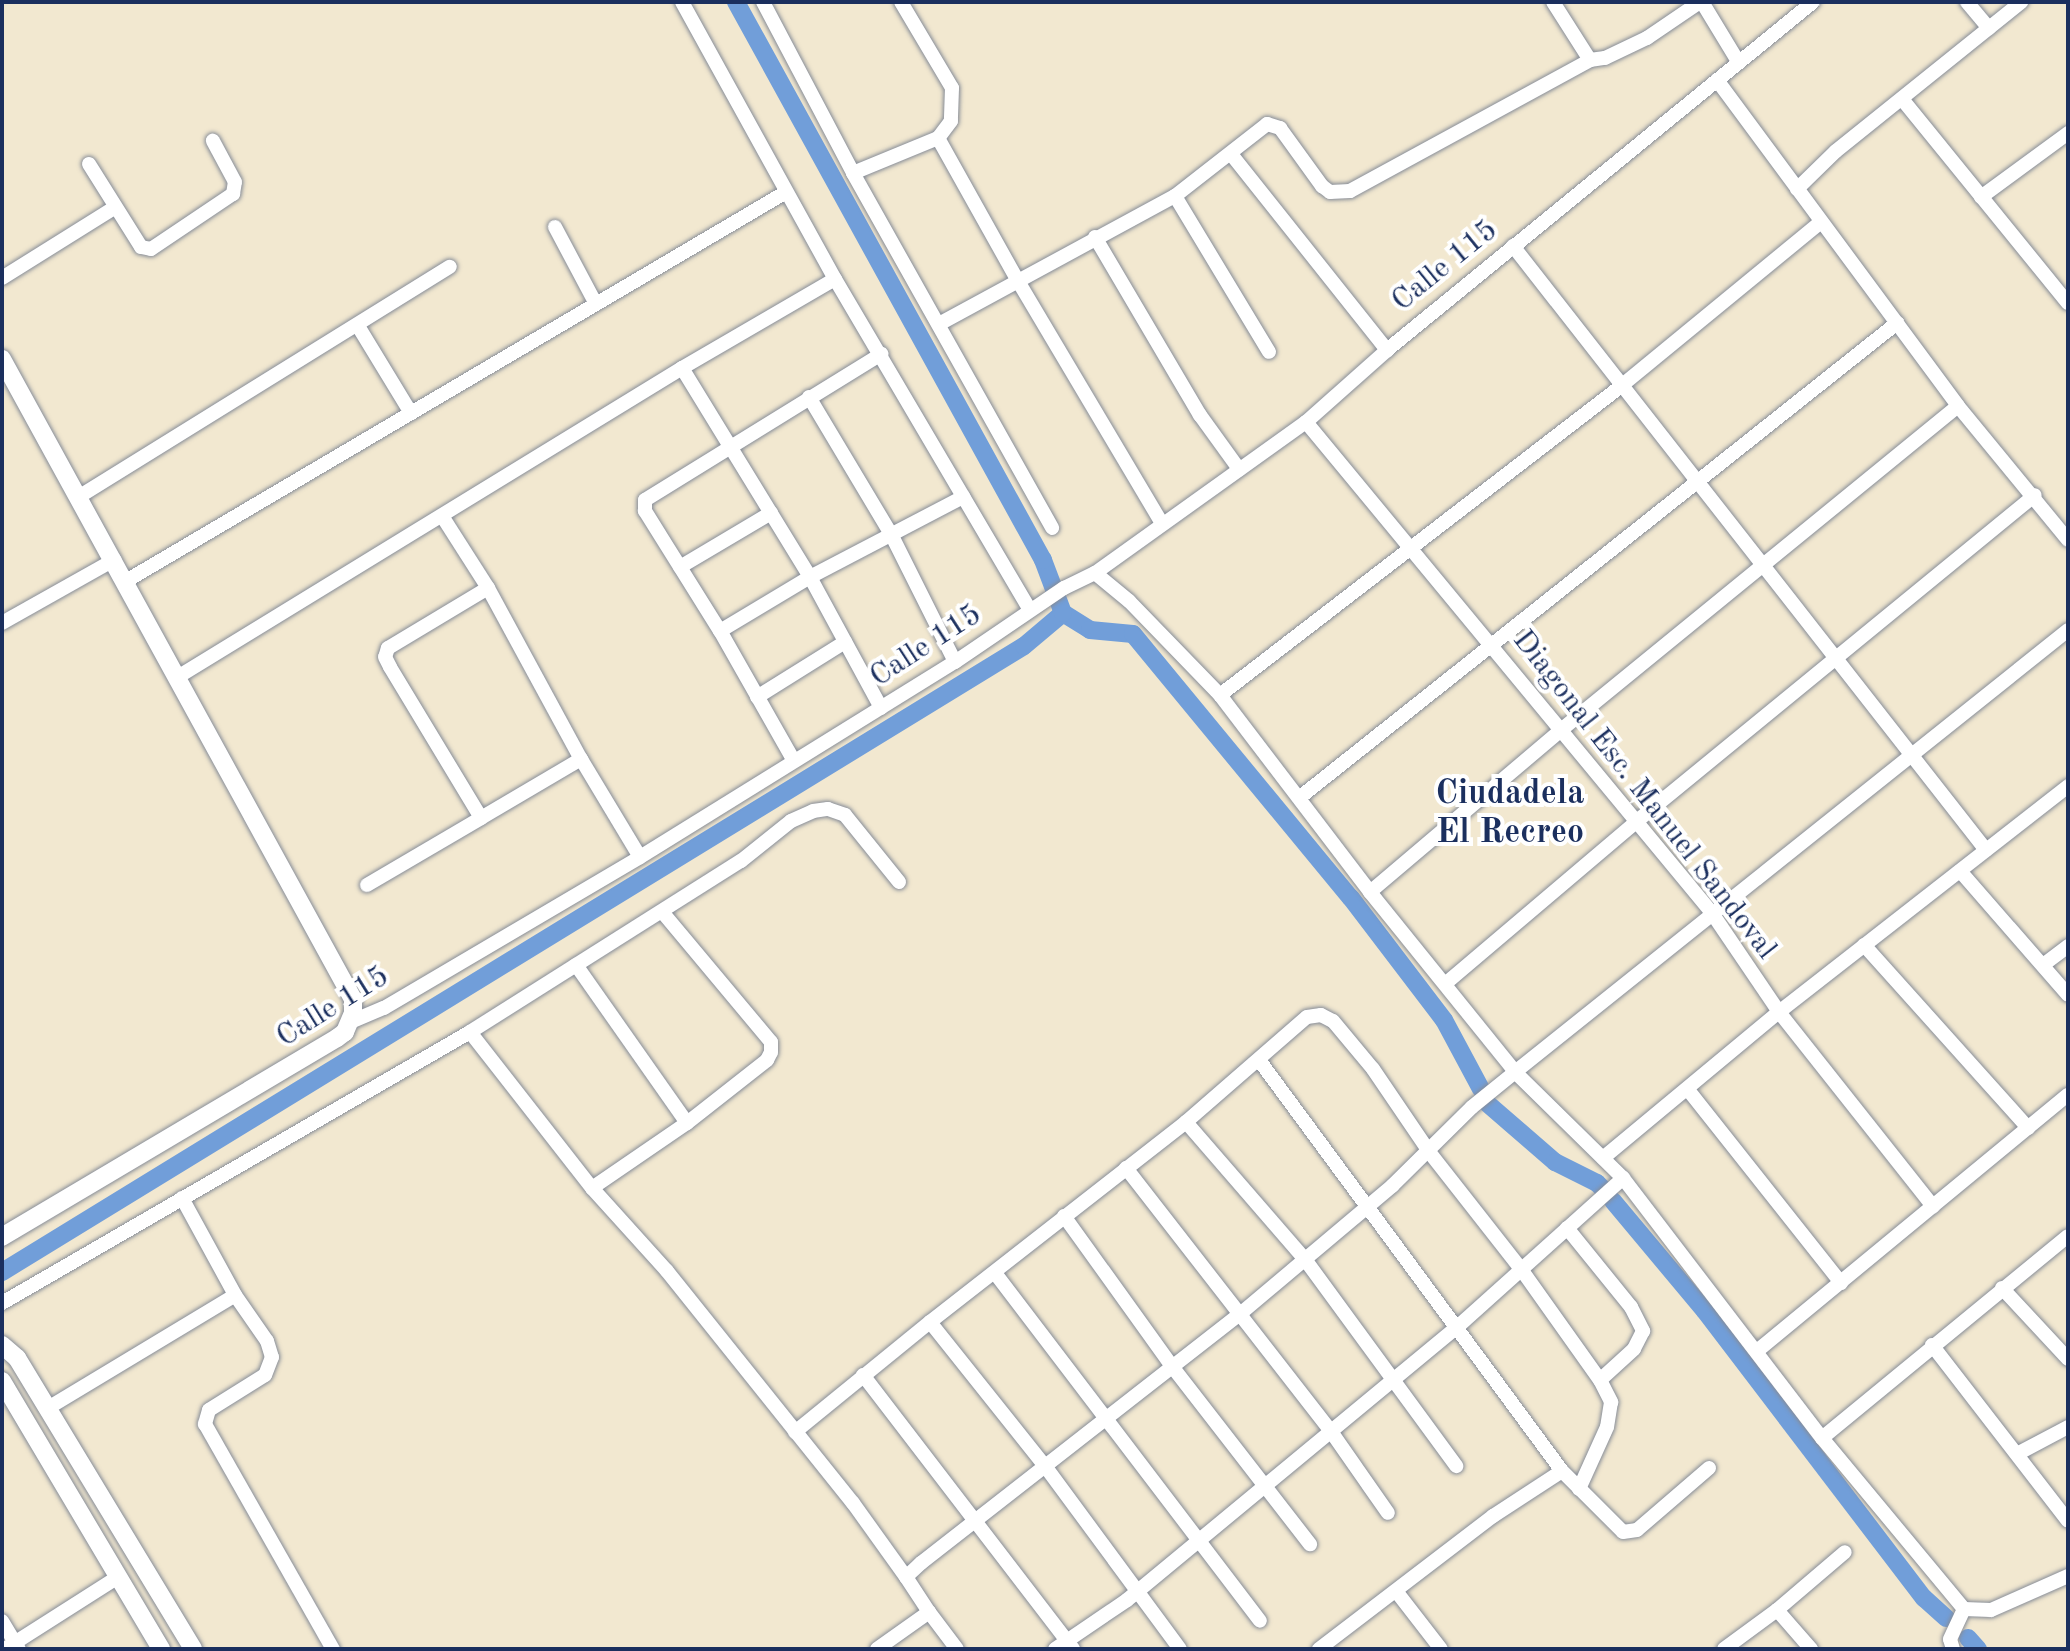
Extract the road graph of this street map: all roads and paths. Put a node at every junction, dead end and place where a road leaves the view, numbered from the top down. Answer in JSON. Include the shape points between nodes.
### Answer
{"nodes":[{"id":1,"x":682,"y":2,"type":"edge"},
{"id":2,"x":763,"y":2,"type":"edge"},
{"id":3,"x":901,"y":2,"type":"edge"},
{"id":4,"x":1553,"y":2,"type":"edge"},
{"id":5,"x":1701,"y":2,"type":"edge"},
{"id":6,"x":1813,"y":2,"type":"edge"},
{"id":7,"x":1967,"y":2,"type":"edge"},
{"id":8,"x":2021,"y":2,"type":"edge"},
{"id":9,"x":1989,"y":28,"type":"junction"},
{"id":10,"x":1590,"y":60,"type":"junction"},
{"id":11,"x":1739,"y":63,"type":"junction"},
{"id":12,"x":1717,"y":80,"type":"junction"},
{"id":13,"x":1902,"y":99,"type":"junction"},
{"id":14,"x":2068,"y":133,"type":"edge"},
{"id":15,"x":938,"y":138,"type":"junction"},
{"id":16,"x":213,"y":141,"type":"dead end"},
{"id":17,"x":1231,"y":154,"type":"junction"},
{"id":18,"x":89,"y":164,"type":"dead end"},
{"id":19,"x":853,"y":173,"type":"junction"},
{"id":20,"x":1797,"y":189,"type":"junction"},
{"id":21,"x":786,"y":192,"type":"junction"},
{"id":22,"x":1175,"y":196,"type":"junction"},
{"id":23,"x":1981,"y":197,"type":"junction"},
{"id":24,"x":114,"y":208,"type":"junction"},
{"id":25,"x":1821,"y":222,"type":"junction"},
{"id":26,"x":555,"y":227,"type":"dead end"},
{"id":27,"x":1095,"y":237,"type":"junction"},
{"id":28,"x":1513,"y":246,"type":"junction"},
{"id":29,"x":450,"y":267,"type":"dead end"},
{"id":30,"x":2,"y":278,"type":"edge"},
{"id":31,"x":835,"y":279,"type":"junction"},
{"id":32,"x":1018,"y":281,"type":"junction"},
{"id":33,"x":2068,"y":303,"type":"edge"},
{"id":34,"x":596,"y":304,"type":"junction"},
{"id":35,"x":1897,"y":323,"type":"junction"},
{"id":36,"x":939,"y":324,"type":"junction"},
{"id":37,"x":358,"y":326,"type":"junction"},
{"id":38,"x":1387,"y":350,"type":"junction"},
{"id":39,"x":1269,"y":352,"type":"dead end"},
{"id":40,"x":881,"y":354,"type":"junction"},
{"id":41,"x":2,"y":359,"type":"edge"},
{"id":42,"x":682,"y":368,"type":"junction"},
{"id":43,"x":1620,"y":387,"type":"junction"},
{"id":44,"x":809,"y":397,"type":"junction"},
{"id":45,"x":1958,"y":406,"type":"junction"},
{"id":46,"x":411,"y":413,"type":"junction"},
{"id":47,"x":1306,"y":422,"type":"junction"},
{"id":48,"x":730,"y":445,"type":"junction"},
{"id":49,"x":1239,"y":469,"type":"junction"},
{"id":50,"x":1695,"y":482,"type":"junction"},
{"id":51,"x":2035,"y":495,"type":"junction"},
{"id":52,"x":80,"y":496,"type":"junction"},
{"id":53,"x":963,"y":497,"type":"junction"},
{"id":54,"x":771,"y":513,"type":"junction"},
{"id":55,"x":442,"y":516,"type":"junction"},
{"id":56,"x":1162,"y":524,"type":"junction"},
{"id":57,"x":1052,"y":528,"type":"dead end"},
{"id":58,"x":891,"y":534,"type":"junction"},
{"id":59,"x":2068,"y":540,"type":"edge"},
{"id":60,"x":1409,"y":549,"type":"junction"},
{"id":61,"x":114,"y":560,"type":"junction"},
{"id":62,"x":1762,"y":566,"type":"junction"},
{"id":63,"x":680,"y":567,"type":"junction"},
{"id":64,"x":1095,"y":573,"type":"junction"},
{"id":65,"x":810,"y":577,"type":"junction"},
{"id":66,"x":126,"y":581,"type":"junction"},
{"id":67,"x":488,"y":588,"type":"junction"},
{"id":68,"x":1035,"y":607,"type":"junction"},
{"id":69,"x":2,"y":623,"type":"edge"},
{"id":70,"x":2068,"y":630,"type":"edge"},
{"id":71,"x":720,"y":631,"type":"junction"},
{"id":72,"x":845,"y":642,"type":"junction"},
{"id":73,"x":1490,"y":644,"type":"junction"},
{"id":74,"x":1835,"y":659,"type":"junction"},
{"id":75,"x":955,"y":662,"type":"junction"},
{"id":76,"x":176,"y":678,"type":"junction"},
{"id":77,"x":1220,"y":695,"type":"junction"},
{"id":78,"x":757,"y":697,"type":"junction"},
{"id":79,"x":881,"y":708,"type":"junction"},
{"id":80,"x":1561,"y":730,"type":"junction"},
{"id":81,"x":1910,"y":753,"type":"junction"},
{"id":82,"x":581,"y":759,"type":"junction"},
{"id":83,"x":794,"y":761,"type":"junction"},
{"id":84,"x":2068,"y":786,"type":"edge"},
{"id":85,"x":1299,"y":798,"type":"junction"},
{"id":86,"x":481,"y":818,"type":"junction"},
{"id":87,"x":1637,"y":821,"type":"junction"},
{"id":88,"x":1986,"y":850,"type":"junction"},
{"id":89,"x":640,"y":857,"type":"junction"},
{"id":90,"x":1960,"y":871,"type":"junction"},
{"id":91,"x":899,"y":882,"type":"dead end"},
{"id":92,"x":367,"y":885,"type":"dead end"},
{"id":93,"x":1370,"y":892,"type":"junction"},
{"id":94,"x":663,"y":913,"type":"junction"},
{"id":95,"x":1712,"y":913,"type":"junction"},
{"id":96,"x":1864,"y":945,"type":"junction"},
{"id":97,"x":2068,"y":946,"type":"edge"},
{"id":98,"x":576,"y":965,"type":"junction"},
{"id":99,"x":2043,"y":965,"type":"junction"},
{"id":100,"x":1445,"y":984,"type":"junction"},
{"id":101,"x":2068,"y":995,"type":"edge"},
{"id":102,"x":1779,"y":1012,"type":"junction"},
{"id":103,"x":348,"y":1023,"type":"junction"},
{"id":104,"x":470,"y":1032,"type":"junction"},
{"id":105,"x":1259,"y":1060,"type":"junction"},
{"id":106,"x":1515,"y":1072,"type":"junction"},
{"id":107,"x":1689,"y":1091,"type":"junction"},
{"id":108,"x":2068,"y":1095,"type":"edge"},
{"id":109,"x":1186,"y":1122,"type":"junction"},
{"id":110,"x":687,"y":1123,"type":"junction"},
{"id":111,"x":2028,"y":1128,"type":"junction"},
{"id":112,"x":1430,"y":1153,"type":"junction"},
{"id":113,"x":1603,"y":1158,"type":"junction"},
{"id":114,"x":1126,"y":1168,"type":"junction"},
{"id":115,"x":1623,"y":1178,"type":"junction"},
{"id":116,"x":592,"y":1188,"type":"junction"},
{"id":117,"x":182,"y":1198,"type":"junction"},
{"id":118,"x":1933,"y":1206,"type":"junction"},
{"id":119,"x":1367,"y":1207,"type":"junction"},
{"id":120,"x":1064,"y":1216,"type":"junction"},
{"id":121,"x":1567,"y":1228,"type":"junction"},
{"id":122,"x":2068,"y":1236,"type":"edge"},
{"id":123,"x":2,"y":1237,"type":"edge"},
{"id":124,"x":1304,"y":1258,"type":"junction"},
{"id":125,"x":1521,"y":1269,"type":"junction"},
{"id":126,"x":995,"y":1273,"type":"junction"},
{"id":127,"x":1841,"y":1283,"type":"junction"},
{"id":128,"x":2002,"y":1288,"type":"junction"},
{"id":129,"x":235,"y":1295,"type":"junction"},
{"id":130,"x":2,"y":1303,"type":"edge"},
{"id":131,"x":1240,"y":1314,"type":"junction"},
{"id":132,"x":930,"y":1322,"type":"junction"},
{"id":133,"x":1455,"y":1329,"type":"junction"},
{"id":134,"x":2,"y":1345,"type":"edge"},
{"id":135,"x":1932,"y":1345,"type":"junction"},
{"id":136,"x":1757,"y":1351,"type":"junction"},
{"id":137,"x":2068,"y":1359,"type":"edge"},
{"id":138,"x":1171,"y":1365,"type":"junction"},
{"id":139,"x":863,"y":1375,"type":"junction"},
{"id":140,"x":1394,"y":1376,"type":"junction"},
{"id":141,"x":1600,"y":1380,"type":"junction"},
{"id":142,"x":2,"y":1381,"type":"edge"},
{"id":143,"x":48,"y":1408,"type":"junction"},
{"id":144,"x":1106,"y":1417,"type":"junction"},
{"id":145,"x":2068,"y":1427,"type":"edge"},
{"id":146,"x":1330,"y":1430,"type":"junction"},
{"id":147,"x":795,"y":1432,"type":"junction"},
{"id":148,"x":1822,"y":1438,"type":"junction"},
{"id":149,"x":2017,"y":1454,"type":"junction"},
{"id":150,"x":1045,"y":1466,"type":"junction"},
{"id":151,"x":1456,"y":1466,"type":"dead end"},
{"id":152,"x":1709,"y":1468,"type":"dead end"},
{"id":153,"x":1562,"y":1471,"type":"junction"},
{"id":154,"x":1266,"y":1483,"type":"junction"},
{"id":155,"x":1579,"y":1489,"type":"junction"},
{"id":156,"x":1388,"y":1513,"type":"dead end"},
{"id":157,"x":975,"y":1518,"type":"junction"},
{"id":158,"x":2068,"y":1521,"type":"edge"},
{"id":159,"x":1200,"y":1538,"type":"junction"},
{"id":160,"x":1310,"y":1544,"type":"dead end"},
{"id":161,"x":1845,"y":1552,"type":"dead end"},
{"id":162,"x":2068,"y":1576,"type":"edge"},
{"id":163,"x":118,"y":1577,"type":"junction"},
{"id":164,"x":906,"y":1577,"type":"junction"},
{"id":165,"x":1396,"y":1591,"type":"junction"},
{"id":166,"x":1136,"y":1592,"type":"junction"},
{"id":167,"x":1777,"y":1610,"type":"junction"},
{"id":168,"x":929,"y":1612,"type":"junction"},
{"id":169,"x":1960,"y":1614,"type":"junction"},
{"id":170,"x":2,"y":1621,"type":"edge"},
{"id":171,"x":1260,"y":1621,"type":"dead end"},
{"id":172,"x":1065,"y":1646,"type":"edge"},
{"id":173,"x":13,"y":1647,"type":"edge"},
{"id":174,"x":161,"y":1649,"type":"edge"},
{"id":175,"x":193,"y":1649,"type":"edge"},
{"id":176,"x":333,"y":1649,"type":"edge"},
{"id":177,"x":877,"y":1649,"type":"edge"},
{"id":178,"x":957,"y":1649,"type":"edge"},
{"id":179,"x":1180,"y":1649,"type":"edge"},
{"id":180,"x":1319,"y":1649,"type":"edge"},
{"id":181,"x":1441,"y":1649,"type":"edge"},
{"id":182,"x":1724,"y":1649,"type":"edge"},
{"id":183,"x":1811,"y":1649,"type":"edge"},
{"id":184,"x":1953,"y":1649,"type":"edge"}],
"edges":[{"from":1,"to":21,"type":"street"},
{"from":2,"to":19,"type":"street"},
{"from":3,"to":15,"type":"street","via":[[952,88],[951,121]]},
{"from":4,"to":10,"type":"street"},
{"from":5,"to":10,"type":"street","via":[[1647,38]]},
{"from":5,"to":11,"type":"street"},
{"from":6,"to":11,"type":"street","name":"Calle 115"},
{"from":7,"to":9,"type":"street"},
{"from":8,"to":9,"type":"street"},
{"from":9,"to":13,"type":"street"},
{"from":10,"to":17,"type":"street","via":[[1350,191],[1330,192],[1322,186],[1274,124],[1267,124]]},
{"from":11,"to":12,"type":"street","name":"Calle 115"},
{"from":12,"to":20,"type":"street"},
{"from":12,"to":28,"type":"street","name":"Calle 115"},
{"from":13,"to":20,"type":"street"},
{"from":13,"to":23,"type":"street"},
{"from":14,"to":23,"type":"street"},
{"from":15,"to":19,"type":"street"},
{"from":15,"to":32,"type":"street"},
{"from":16,"to":24,"type":"street","via":[[235,182],[233,194],[161,245],[141,247]]},
{"from":17,"to":22,"type":"street"},
{"from":17,"to":38,"type":"street"},
{"from":18,"to":24,"type":"street"},
{"from":19,"to":36,"type":"street"},
{"from":20,"to":25,"type":"street"},
{"from":21,"to":31,"type":"street"},
{"from":21,"to":34,"type":"street"},
{"from":22,"to":27,"type":"street"},
{"from":22,"to":39,"type":"street"},
{"from":23,"to":33,"type":"street"},
{"from":24,"to":30,"type":"street"},
{"from":25,"to":35,"type":"street"},
{"from":25,"to":43,"type":"street"},
{"from":26,"to":34,"type":"street"},
{"from":27,"to":32,"type":"street"},
{"from":27,"to":49,"type":"street","via":[[1200,415]]},
{"from":28,"to":38,"type":"street","name":"Calle 115"},
{"from":28,"to":43,"type":"street"},
{"from":29,"to":37,"type":"street"},
{"from":31,"to":40,"type":"street"},
{"from":31,"to":42,"type":"street"},
{"from":32,"to":36,"type":"street"},
{"from":32,"to":56,"type":"street"},
{"from":34,"to":46,"type":"street"},
{"from":35,"to":45,"type":"street"},
{"from":35,"to":50,"type":"street"},
{"from":36,"to":57,"type":"street"},
{"from":37,"to":46,"type":"street"},
{"from":37,"to":52,"type":"street"},
{"from":38,"to":47,"type":"street","name":"Calle 115"},
{"from":40,"to":44,"type":"street"},
{"from":40,"to":53,"type":"street"},
{"from":41,"to":52,"type":"street"},
{"from":42,"to":48,"type":"street"},
{"from":42,"to":55,"type":"street"},
{"from":43,"to":50,"type":"street"},
{"from":43,"to":60,"type":"street"},
{"from":44,"to":48,"type":"street"},
{"from":44,"to":58,"type":"street"},
{"from":45,"to":51,"type":"street"},
{"from":45,"to":62,"type":"street"},
{"from":46,"to":66,"type":"street"},
{"from":47,"to":49,"type":"street","name":"Calle 115"},
{"from":47,"to":60,"type":"street","name":"Diagonal Esc. Manuel Sandoval"},
{"from":48,"to":54,"type":"street"},
{"from":48,"to":63,"type":"street","via":[[645,500],[645,511]]},
{"from":49,"to":56,"type":"street","name":"Calle 115"},
{"from":50,"to":62,"type":"street"},
{"from":50,"to":73,"type":"street"},
{"from":51,"to":59,"type":"street"},
{"from":51,"to":74,"type":"street"},
{"from":52,"to":61,"type":"street"},
{"from":53,"to":58,"type":"street"},
{"from":53,"to":68,"type":"street"},
{"from":54,"to":63,"type":"street"},
{"from":54,"to":65,"type":"street"},
{"from":55,"to":67,"type":"street"},
{"from":55,"to":76,"type":"street"},
{"from":56,"to":64,"type":"street","name":"Calle 115"},
{"from":58,"to":65,"type":"street"},
{"from":58,"to":75,"type":"street"},
{"from":60,"to":73,"type":"street","name":"Diagonal Esc. Manuel Sandoval"},
{"from":60,"to":77,"type":"street"},
{"from":61,"to":66,"type":"street"},
{"from":61,"to":69,"type":"street"},
{"from":62,"to":74,"type":"street"},
{"from":62,"to":80,"type":"street"},
{"from":63,"to":71,"type":"street"},
{"from":64,"to":68,"type":"street","name":"Calle 115"},
{"from":64,"to":77,"type":"street"},
{"from":65,"to":71,"type":"street"},
{"from":65,"to":72,"type":"street"},
{"from":66,"to":76,"type":"street"},
{"from":67,"to":82,"type":"street"},
{"from":67,"to":86,"type":"street","via":[[388,648],[385,657]]},
{"from":68,"to":75,"type":"street","name":"Calle 115"},
{"from":70,"to":81,"type":"street"},
{"from":71,"to":78,"type":"street"},
{"from":72,"to":78,"type":"street"},
{"from":72,"to":79,"type":"street"},
{"from":73,"to":80,"type":"street","name":"Diagonal Esc. Manuel Sandoval"},
{"from":73,"to":85,"type":"street"},
{"from":74,"to":81,"type":"street"},
{"from":74,"to":87,"type":"street"},
{"from":75,"to":79,"type":"street","name":"Calle 115"},
{"from":76,"to":103,"type":"street","via":[[353,999]]},
{"from":77,"to":85,"type":"street"},
{"from":78,"to":83,"type":"street"},
{"from":79,"to":83,"type":"street","name":"Calle 115"},
{"from":80,"to":87,"type":"street","name":"Diagonal Esc. Manuel Sandoval"},
{"from":80,"to":93,"type":"street"},
{"from":81,"to":88,"type":"street"},
{"from":81,"to":95,"type":"street"},
{"from":82,"to":86,"type":"street"},
{"from":82,"to":89,"type":"street"},
{"from":83,"to":89,"type":"street","name":"Calle 115"},
{"from":84,"to":88,"type":"street"},
{"from":85,"to":93,"type":"street"},
{"from":86,"to":92,"type":"street"},
{"from":87,"to":95,"type":"street","name":"Diagonal Esc. Manuel Sandoval"},
{"from":87,"to":100,"type":"street"},
{"from":88,"to":90,"type":"street"},
{"from":89,"to":103,"type":"street","name":"Calle 115","via":[[384,1008]]},
{"from":90,"to":96,"type":"street"},
{"from":90,"to":99,"type":"street"},
{"from":91,"to":94,"type":"street","via":[[845,815],[828,809],[791,821]]},
{"from":93,"to":100,"type":"street"},
{"from":94,"to":98,"type":"street"},
{"from":94,"to":110,"type":"street","via":[[771,1042],[767,1060]]},
{"from":95,"to":102,"type":"street","name":"Diagonal Esc. Manuel Sandoval"},
{"from":95,"to":106,"type":"street"},
{"from":96,"to":102,"type":"street"},
{"from":96,"to":111,"type":"street"},
{"from":97,"to":99,"type":"street"},
{"from":98,"to":104,"type":"street"},
{"from":98,"to":110,"type":"street"},
{"from":99,"to":101,"type":"street"},
{"from":100,"to":106,"type":"street"},
{"from":102,"to":107,"type":"street"},
{"from":102,"to":118,"type":"street","name":"Diagonal Esc. Manuel Sandoval"},
{"from":103,"to":123,"type":"street","name":"Calle 115","via":[[337,1038]]},
{"from":104,"to":116,"type":"street"},
{"from":104,"to":117,"type":"street"},
{"from":105,"to":109,"type":"street"},
{"from":105,"to":112,"type":"street","via":[[1307,1017],[1328,1017],[1373,1069]]},
{"from":105,"to":119,"type":"street"},
{"from":106,"to":112,"type":"street","via":[[1472,1107]]},
{"from":106,"to":113,"type":"street"},
{"from":107,"to":113,"type":"street"},
{"from":107,"to":127,"type":"street"},
{"from":108,"to":111,"type":"street"},
{"from":109,"to":114,"type":"street"},
{"from":109,"to":124,"type":"street"},
{"from":110,"to":116,"type":"street"},
{"from":111,"to":118,"type":"street"},
{"from":112,"to":119,"type":"street"},
{"from":112,"to":125,"type":"street"},
{"from":113,"to":115,"type":"street"},
{"from":114,"to":120,"type":"street"},
{"from":114,"to":131,"type":"street"},
{"from":115,"to":121,"type":"street"},
{"from":115,"to":136,"type":"street"},
{"from":116,"to":147,"type":"street","via":[[667,1271]]},
{"from":117,"to":129,"type":"street"},
{"from":117,"to":130,"type":"street"},
{"from":118,"to":127,"type":"street"},
{"from":119,"to":124,"type":"street"},
{"from":119,"to":133,"type":"street"},
{"from":120,"to":126,"type":"street"},
{"from":120,"to":138,"type":"street"},
{"from":121,"to":125,"type":"street"},
{"from":121,"to":141,"type":"street","via":[[1631,1307],[1643,1331],[1634,1349]]},
{"from":122,"to":128,"type":"street"},
{"from":124,"to":131,"type":"street"},
{"from":124,"to":140,"type":"street"},
{"from":125,"to":133,"type":"street"},
{"from":125,"to":141,"type":"street"},
{"from":126,"to":132,"type":"street"},
{"from":126,"to":144,"type":"street"},
{"from":127,"to":136,"type":"street"},
{"from":128,"to":135,"type":"street"},
{"from":128,"to":137,"type":"street"},
{"from":129,"to":143,"type":"street"},
{"from":129,"to":176,"type":"street","via":[[267,1341],[271,1363],[265,1375],[209,1410],[205,1424]]},
{"from":131,"to":138,"type":"street"},
{"from":131,"to":146,"type":"street"},
{"from":132,"to":139,"type":"street"},
{"from":132,"to":150,"type":"street"},
{"from":133,"to":140,"type":"street"},
{"from":133,"to":153,"type":"street"},
{"from":134,"to":143,"type":"street","via":[[17,1358]]},
{"from":135,"to":148,"type":"street"},
{"from":135,"to":149,"type":"street"},
{"from":136,"to":148,"type":"street"},
{"from":138,"to":144,"type":"street"},
{"from":138,"to":154,"type":"street"},
{"from":139,"to":147,"type":"street"},
{"from":139,"to":157,"type":"street"},
{"from":140,"to":146,"type":"street"},
{"from":140,"to":151,"type":"street"},
{"from":141,"to":155,"type":"street","via":[[1611,1402],[1607,1427]]},
{"from":142,"to":163,"type":"street"},
{"from":143,"to":175,"type":"street"},
{"from":144,"to":150,"type":"street"},
{"from":144,"to":159,"type":"street"},
{"from":145,"to":149,"type":"street"},
{"from":146,"to":154,"type":"street"},
{"from":146,"to":156,"type":"street"},
{"from":147,"to":164,"type":"street"},
{"from":148,"to":169,"type":"street"},
{"from":149,"to":158,"type":"street"},
{"from":150,"to":157,"type":"street"},
{"from":150,"to":166,"type":"street"},
{"from":152,"to":155,"type":"street","via":[[1637,1530],[1623,1532]]},
{"from":153,"to":155,"type":"street"},
{"from":153,"to":165,"type":"street"},
{"from":154,"to":159,"type":"street"},
{"from":154,"to":160,"type":"street"},
{"from":157,"to":164,"type":"street"},
{"from":157,"to":172,"type":"street"},
{"from":159,"to":166,"type":"street"},
{"from":159,"to":171,"type":"street"},
{"from":161,"to":167,"type":"street"},
{"from":162,"to":169,"type":"street","via":[[1991,1610]]},
{"from":163,"to":173,"type":"street"},
{"from":163,"to":174,"type":"street"},
{"from":164,"to":168,"type":"street"},
{"from":165,"to":180,"type":"street"},
{"from":165,"to":181,"type":"street"},
{"from":166,"to":172,"type":"street"},
{"from":166,"to":179,"type":"street"},
{"from":167,"to":182,"type":"street"},
{"from":167,"to":183,"type":"street"},
{"from":168,"to":177,"type":"street"},
{"from":168,"to":178,"type":"street"},
{"from":169,"to":184,"type":"street","via":[[1950,1639]]},
{"from":170,"to":173,"type":"street"}]}
